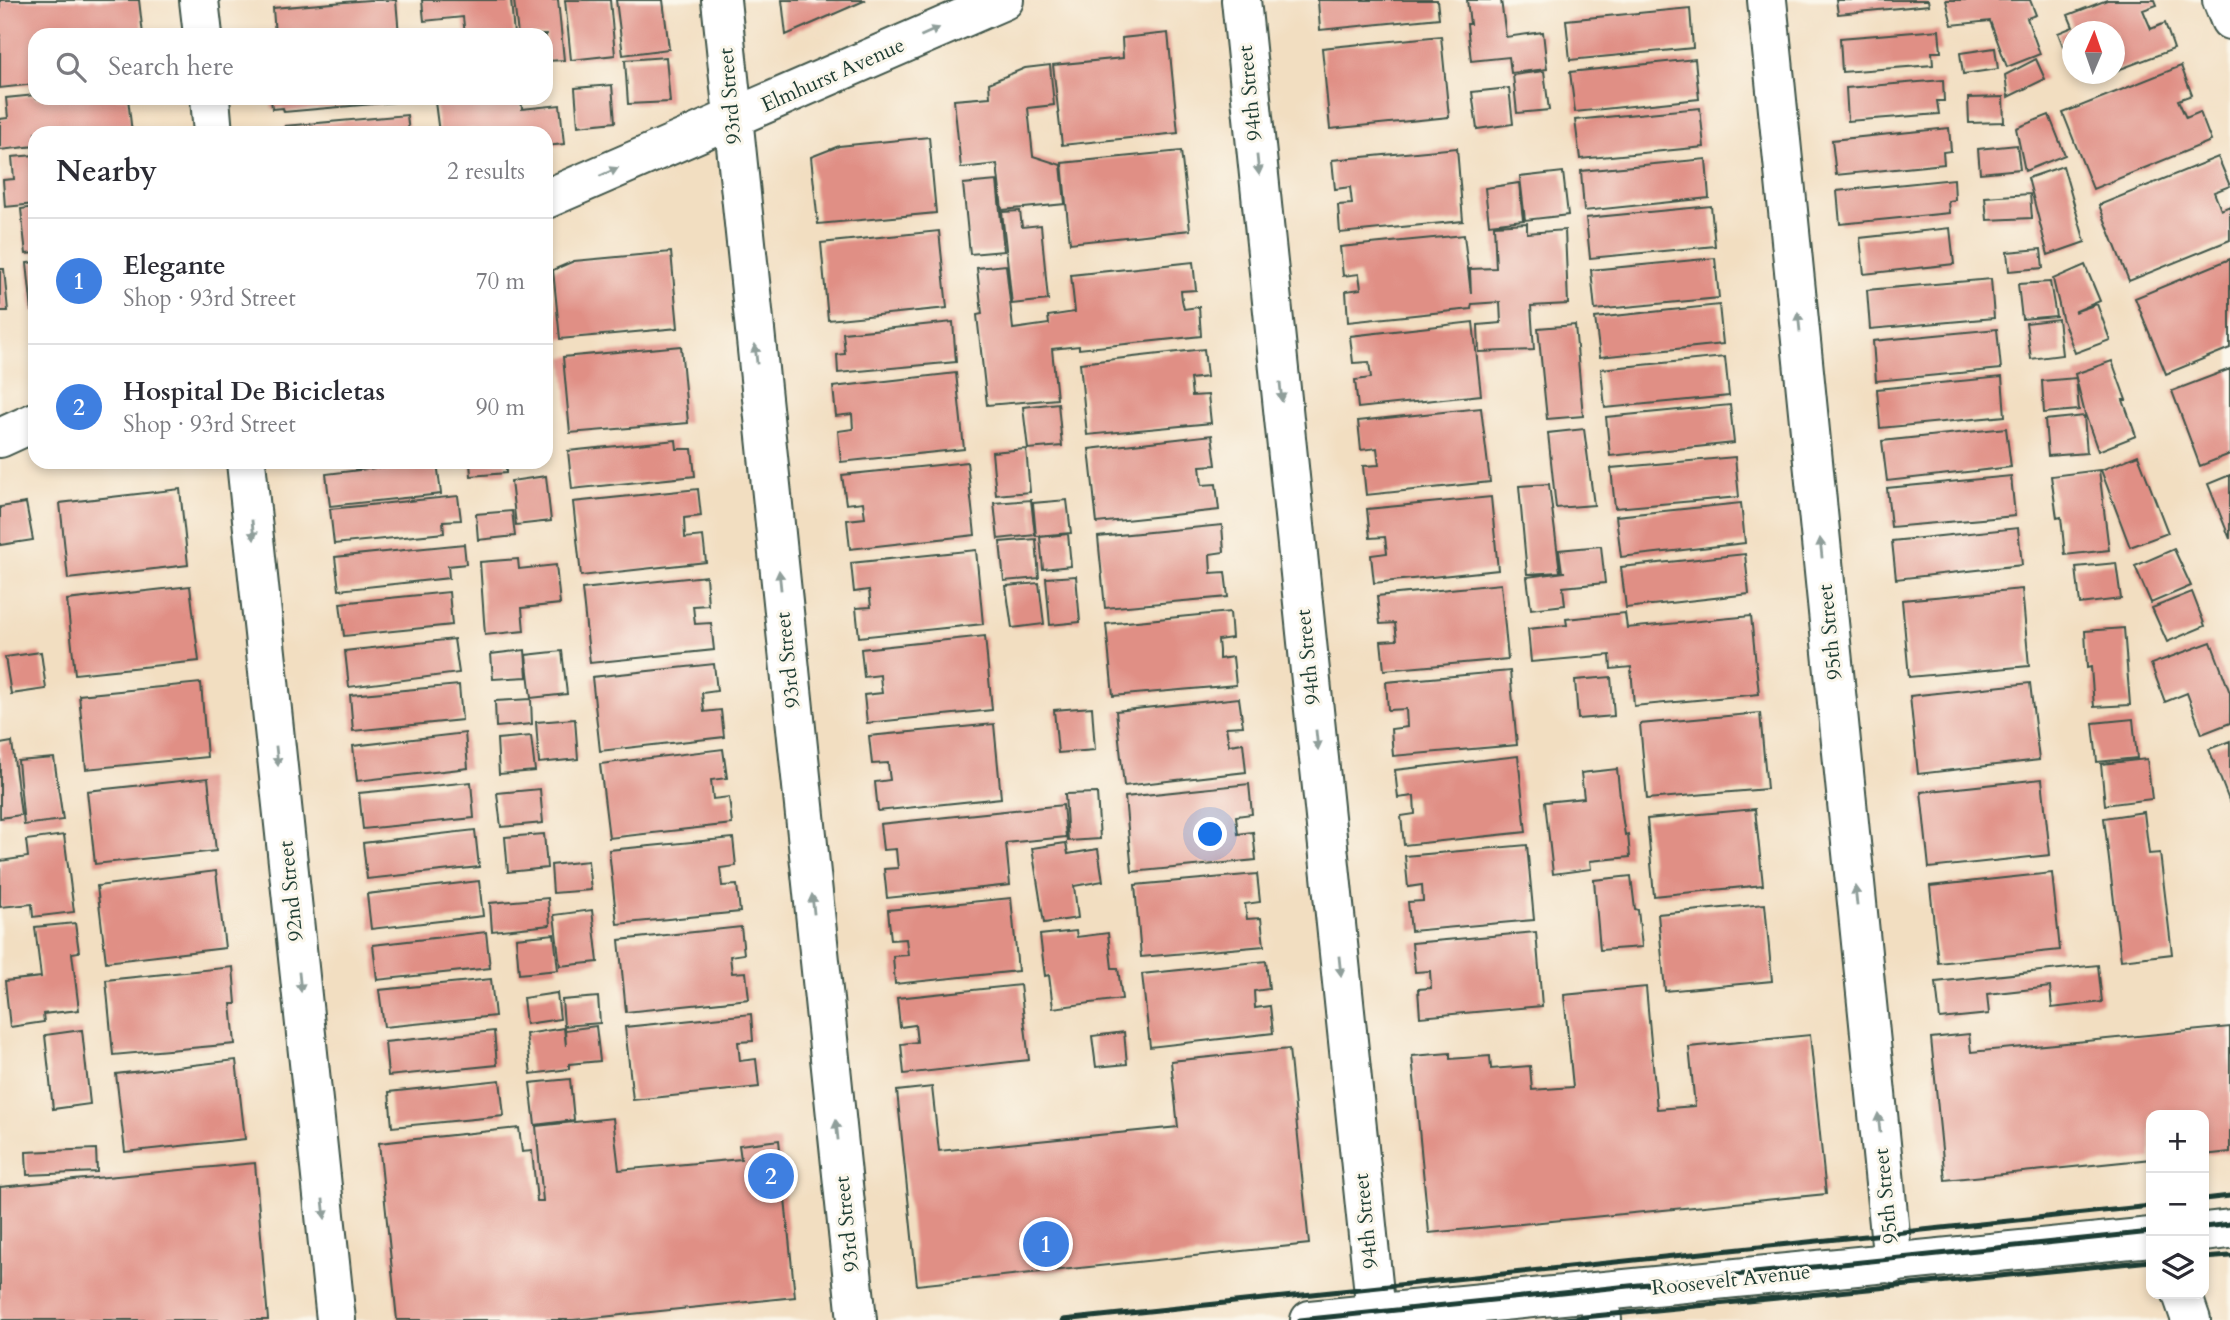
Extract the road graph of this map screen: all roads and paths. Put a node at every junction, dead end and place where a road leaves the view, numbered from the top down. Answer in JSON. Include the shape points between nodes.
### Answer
{"nodes":[{"id":1,"x":200,"y":0,"type":"edge"},
{"id":2,"x":721,"y":0,"type":"edge"},
{"id":3,"x":1004,"y":0,"type":"edge"},
{"id":4,"x":1241,"y":0,"type":"edge"},
{"id":5,"x":1767,"y":0,"type":"edge"},
{"id":6,"x":2222,"y":0,"type":"edge"},
{"id":7,"x":2230,"y":20,"type":"edge"},
{"id":8,"x":202,"y":28,"type":"edge"},
{"id":9,"x":211,"y":105,"type":"edge"},
{"id":10,"x":732,"y":118,"type":"junction"},
{"id":11,"x":212,"y":126,"type":"edge"},
{"id":12,"x":553,"y":196,"type":"edge"},
{"id":13,"x":28,"y":425,"type":"edge"},
{"id":14,"x":0,"y":438,"type":"edge"},
{"id":15,"x":247,"y":469,"type":"edge"},
{"id":16,"x":2230,"y":1229,"type":"edge"},
{"id":17,"x":2209,"y":1231,"type":"edge"},
{"id":18,"x":2146,"y":1238,"type":"edge"},
{"id":19,"x":1893,"y":1264,"type":"junction"},
{"id":20,"x":2184,"y":1299,"type":"edge"},
{"id":21,"x":1600,"y":1306,"type":"edge"},
{"id":22,"x":1376,"y":1313,"type":"junction"},
{"id":23,"x":336,"y":1320,"type":"edge"},
{"id":24,"x":857,"y":1320,"type":"edge"},
{"id":25,"x":1310,"y":1320,"type":"edge"},
{"id":26,"x":2191,"y":1320,"type":"edge"}],
"edges":[{"from":1,"to":8,"type":"street"},
{"from":2,"to":10,"type":"street","name":"93rd Street"},
{"from":10,"to":3,"type":"street","name":"Elmhurst Avenue","one_way":true},
{"from":4,"to":22,"type":"street","name":"94th Street","one_way":true},
{"from":19,"to":5,"type":"street","name":"95th Street","one_way":true},
{"from":6,"to":7,"type":"street"},
{"from":9,"to":11,"type":"street"},
{"from":12,"to":10,"type":"street","name":"Elmhurst Avenue","one_way":true},
{"from":24,"to":10,"type":"street","name":"93rd Street","one_way":true},
{"from":13,"to":14,"type":"street"},
{"from":15,"to":23,"type":"street","name":"92nd Street","one_way":true},
{"from":16,"to":17,"type":"street"},
{"from":18,"to":19,"type":"street","name":"Roosevelt Avenue"},
{"from":19,"to":21,"type":"street","name":"Roosevelt Avenue"},
{"from":20,"to":26,"type":"street"},
{"from":21,"to":22,"type":"street","name":"Roosevelt Avenue"},
{"from":22,"to":25,"type":"street","name":"Roosevelt Avenue"}]}
